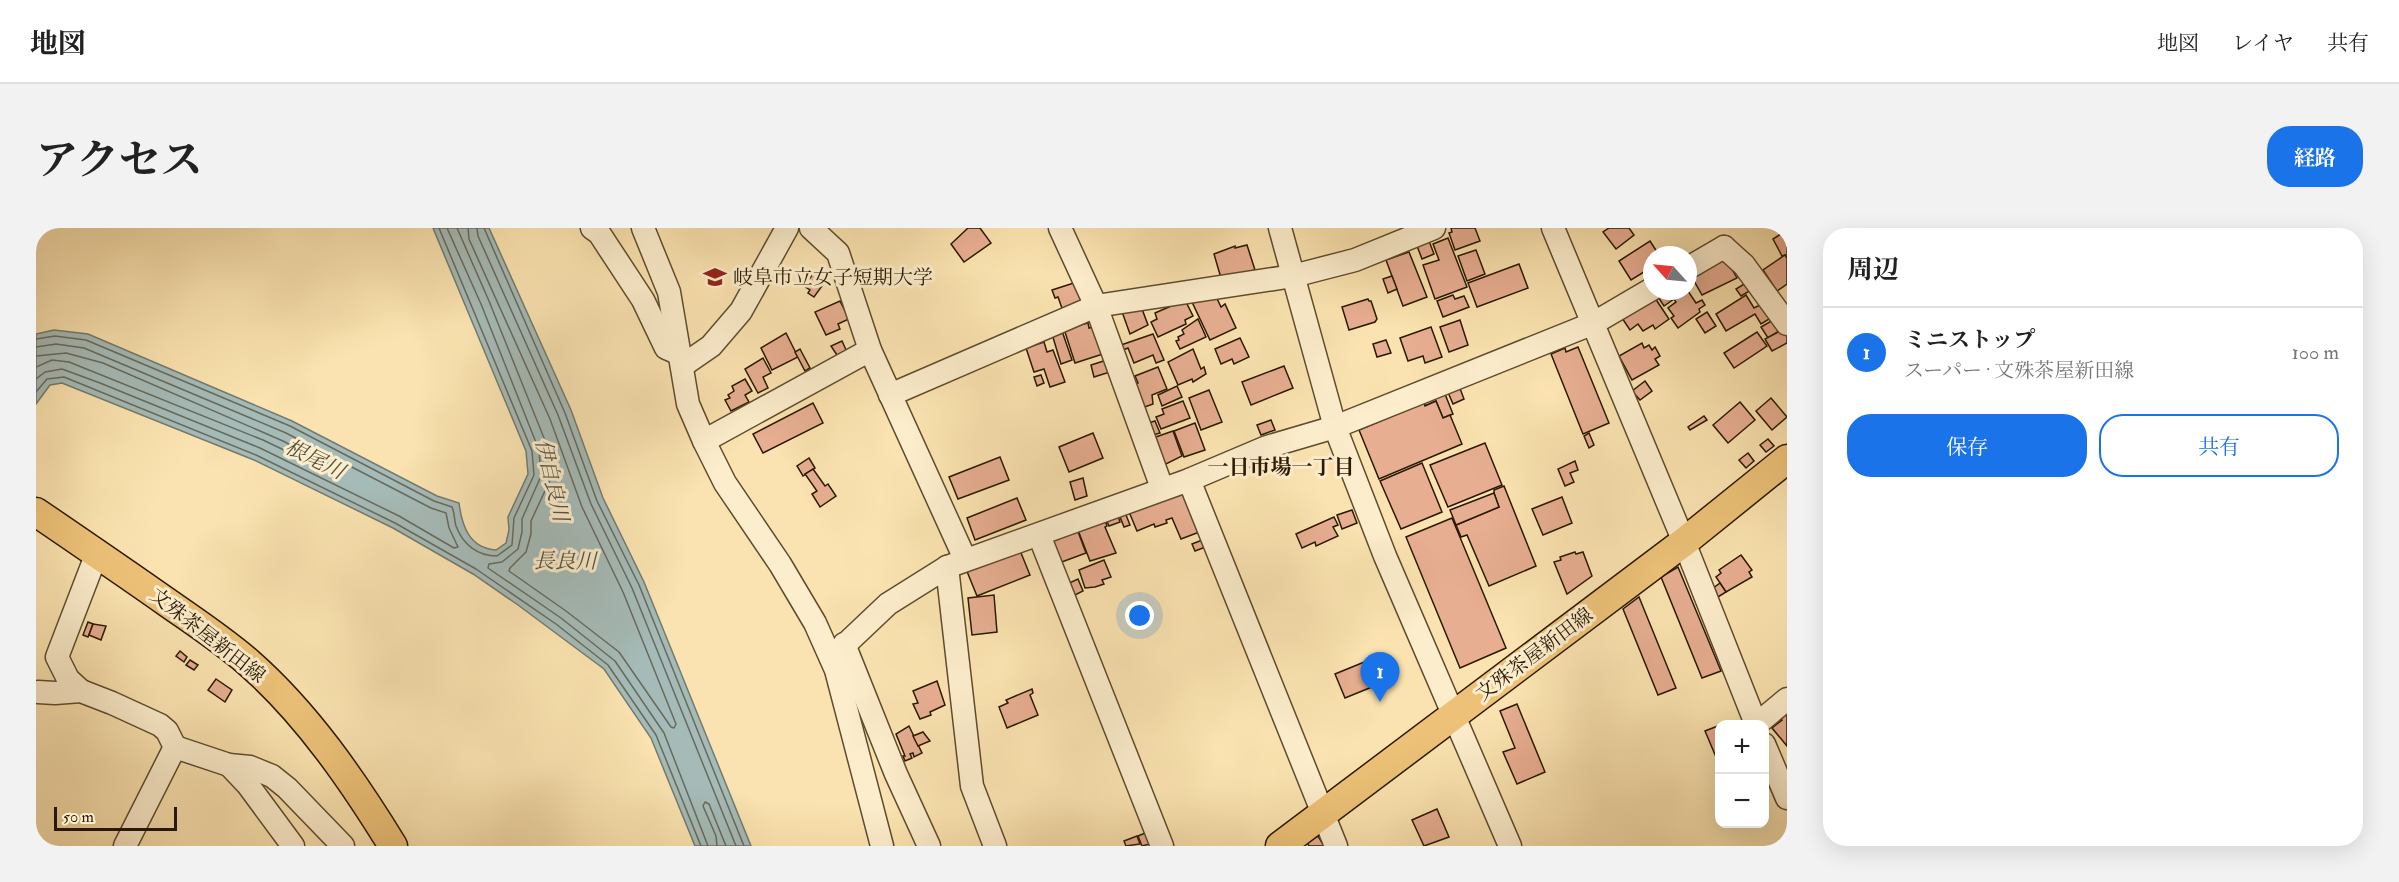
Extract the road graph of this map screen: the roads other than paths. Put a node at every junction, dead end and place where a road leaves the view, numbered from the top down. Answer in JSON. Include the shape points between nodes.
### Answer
{"nodes":[{"id":1,"x":592,"y":228,"type":"edge"},
{"id":2,"x":643,"y":228,"type":"edge"},
{"id":3,"x":787,"y":228,"type":"edge"},
{"id":4,"x":811,"y":228,"type":"edge"},
{"id":5,"x":1060,"y":228,"type":"edge"},
{"id":6,"x":1280,"y":228,"type":"edge"},
{"id":7,"x":1434,"y":228,"type":"edge"},
{"id":8,"x":1553,"y":228,"type":"edge"},
{"id":9,"x":1725,"y":237,"type":"edge"},
{"id":10,"x":1697,"y":260,"type":"edge"},
{"id":11,"x":1293,"y":276,"type":"junction"},
{"id":12,"x":1643,"y":294,"type":"edge"},
{"id":13,"x":1096,"y":306,"type":"junction"},
{"id":14,"x":1594,"y":323,"type":"junction"},
{"id":15,"x":1787,"y":324,"type":"edge"},
{"id":16,"x":870,"y":350,"type":"junction"},
{"id":17,"x":681,"y":360,"type":"junction"},
{"id":18,"x":890,"y":395,"type":"junction"},
{"id":19,"x":1335,"y":426,"type":"junction"},
{"id":20,"x":704,"y":441,"type":"junction"},
{"id":21,"x":1787,"y":459,"type":"edge"},
{"id":22,"x":1189,"y":480,"type":"junction"},
{"id":23,"x":1162,"y":488,"type":"junction"},
{"id":24,"x":36,"y":512,"type":"edge"},
{"id":25,"x":1039,"y":535,"type":"junction"},
{"id":26,"x":1684,"y":542,"type":"junction"},
{"id":27,"x":97,"y":553,"type":"junction"},
{"id":28,"x":956,"y":563,"type":"junction"},
{"id":29,"x":837,"y":651,"type":"junction"},
{"id":30,"x":57,"y":657,"type":"junction"},
{"id":31,"x":81,"y":691,"type":"junction"},
{"id":32,"x":37,"y":692,"type":"edge"},
{"id":33,"x":1787,"y":699,"type":"edge"},
{"id":34,"x":1453,"y":715,"type":"junction"},
{"id":35,"x":1755,"y":720,"type":"edge"},
{"id":36,"x":1762,"y":720,"type":"edge"},
{"id":37,"x":175,"y":747,"type":"junction"},
{"id":38,"x":1769,"y":756,"type":"edge"},
{"id":39,"x":229,"y":765,"type":"junction"},
{"id":40,"x":1787,"y":798,"type":"edge"},
{"id":41,"x":1322,"y":813,"type":"junction"},
{"id":42,"x":125,"y":846,"type":"edge"},
{"id":43,"x":292,"y":846,"type":"edge"},
{"id":44,"x":343,"y":846,"type":"edge"},
{"id":45,"x":393,"y":846,"type":"edge"},
{"id":46,"x":882,"y":846,"type":"edge"},
{"id":47,"x":929,"y":846,"type":"edge"},
{"id":48,"x":995,"y":846,"type":"edge"},
{"id":49,"x":1162,"y":846,"type":"edge"},
{"id":50,"x":1280,"y":846,"type":"edge"},
{"id":51,"x":1336,"y":846,"type":"edge"},
{"id":52,"x":1510,"y":846,"type":"edge"}],
"edges":[{"from":1,"to":17,"type":"street","via":[[643,300],[666,348]]},
{"from":2,"to":17,"type":"street","via":[[669,292]]},
{"from":3,"to":17,"type":"street","via":[[741,311],[711,346]]},
{"from":4,"to":16,"type":"street","via":[[838,253]]},
{"from":5,"to":13,"type":"street"},
{"from":6,"to":11,"type":"street"},
{"from":7,"to":11,"type":"street","via":[[1355,260]]},
{"from":8,"to":14,"type":"street"},
{"from":9,"to":10,"type":"street"},
{"from":9,"to":15,"type":"street"},
{"from":11,"to":13,"type":"street"},
{"from":11,"to":19,"type":"street"},
{"from":12,"to":14,"type":"street"},
{"from":13,"to":18,"type":"street"},
{"from":13,"to":23,"type":"street"},
{"from":14,"to":19,"type":"street"},
{"from":14,"to":26,"type":"street"},
{"from":16,"to":18,"type":"street"},
{"from":16,"to":20,"type":"street"},
{"from":17,"to":20,"type":"street","via":[[688,404]]},
{"from":18,"to":28,"type":"street"},
{"from":19,"to":22,"type":"street","via":[[1266,447]]},
{"from":19,"to":34,"type":"street"},
{"from":20,"to":29,"type":"street","via":[[725,483]]},
{"from":21,"to":26,"type":"main road","name":"文殊茶屋新田線"},
{"from":22,"to":23,"type":"street"},
{"from":22,"to":41,"type":"street"},
{"from":23,"to":25,"type":"street"},
{"from":24,"to":27,"type":"main road","name":"文殊茶屋新田線"},
{"from":25,"to":28,"type":"street"},
{"from":25,"to":49,"type":"street"},
{"from":26,"to":34,"type":"main road","name":"文殊茶屋新田線"},
{"from":26,"to":35,"type":"street"},
{"from":27,"to":30,"type":"street"},
{"from":27,"to":45,"type":"main road","name":"文殊茶屋新田線","via":[[248,662],[279,692],[368,805]]},
{"from":28,"to":29,"type":"street","via":[[888,604]]},
{"from":28,"to":48,"type":"street","via":[[972,786]]},
{"from":29,"to":46,"type":"street"},
{"from":29,"to":47,"type":"street"},
{"from":30,"to":31,"type":"street","via":[[68,679]]},
{"from":30,"to":32,"type":"street"},
{"from":31,"to":32,"type":"street"},
{"from":31,"to":37,"type":"street","via":[[160,725]]},
{"from":33,"to":36,"type":"street"},
{"from":34,"to":41,"type":"main road","name":"文殊茶屋新田線"},
{"from":34,"to":52,"type":"street"},
{"from":37,"to":39,"type":"street"},
{"from":37,"to":42,"type":"street"},
{"from":38,"to":40,"type":"street"},
{"from":39,"to":43,"type":"street","via":[[249,785]]},
{"from":39,"to":44,"type":"street","via":[[250,767],[272,776]]},
{"from":41,"to":50,"type":"main road","name":"文殊茶屋新田線"},
{"from":41,"to":51,"type":"street"}]}
